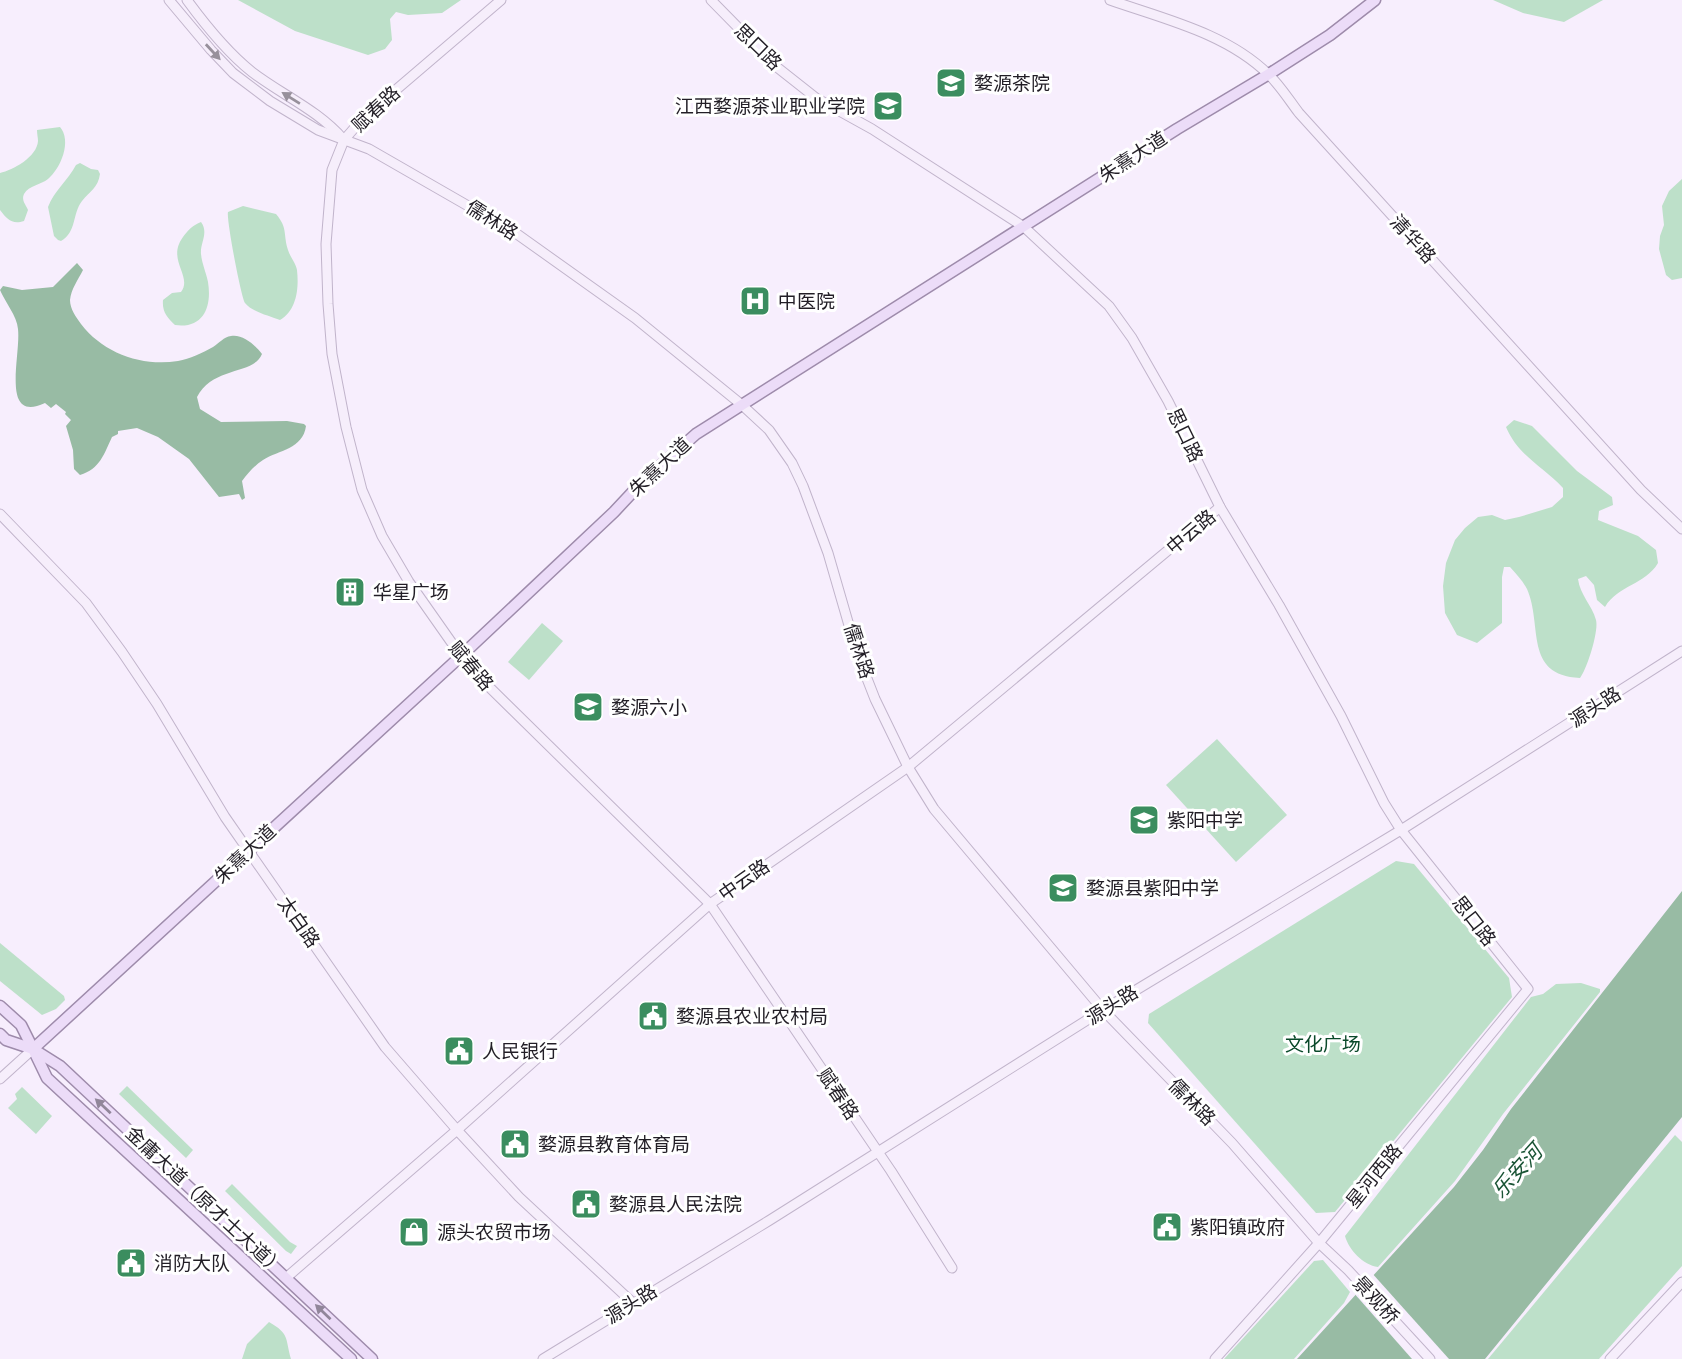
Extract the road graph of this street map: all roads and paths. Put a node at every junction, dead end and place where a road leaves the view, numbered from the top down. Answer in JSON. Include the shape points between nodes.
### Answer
{"nodes":[{"id":1,"x":169,"y":0,"type":"edge"},
{"id":2,"x":187,"y":0,"type":"edge"},
{"id":3,"x":501,"y":0,"type":"edge"},
{"id":4,"x":711,"y":0,"type":"edge"},
{"id":5,"x":1110,"y":0,"type":"edge"},
{"id":6,"x":1375,"y":0,"type":"edge"},
{"id":7,"x":1269,"y":74,"type":"junction"},
{"id":8,"x":344,"y":140,"type":"junction"},
{"id":9,"x":1024,"y":227,"type":"junction"},
{"id":10,"x":742,"y":405,"type":"junction"},
{"id":11,"x":1220,"y":507,"type":"junction"},
{"id":12,"x":0,"y":514,"type":"edge"},
{"id":13,"x":1682,"y":530,"type":"edge"},
{"id":14,"x":1682,"y":651,"type":"edge"},
{"id":15,"x":461,"y":656,"type":"junction"},
{"id":16,"x":908,"y":767,"type":"junction"},
{"id":17,"x":1401,"y":830,"type":"junction"},
{"id":18,"x":248,"y":850,"type":"junction"},
{"id":19,"x":710,"y":904,"type":"junction"},
{"id":20,"x":1528,"y":989,"type":"joint"},
{"id":21,"x":0,"y":1006,"type":"edge"},
{"id":22,"x":1103,"y":1010,"type":"junction"},
{"id":23,"x":0,"y":1034,"type":"edge"},
{"id":24,"x":33,"y":1049,"type":"junction"},
{"id":25,"x":0,"y":1079,"type":"edge"},
{"id":26,"x":457,"y":1130,"type":"junction"},
{"id":27,"x":878,"y":1152,"type":"junction"},
{"id":28,"x":1319,"y":1243,"type":"junction"},
{"id":29,"x":952,"y":1268,"type":"dead end"},
{"id":30,"x":287,"y":1277,"type":"junction"},
{"id":31,"x":1682,"y":1282,"type":"edge"},
{"id":32,"x":634,"y":1303,"type":"junction"},
{"id":33,"x":351,"y":1359,"type":"edge"},
{"id":34,"x":372,"y":1359,"type":"edge"},
{"id":35,"x":543,"y":1359,"type":"edge"},
{"id":36,"x":1215,"y":1359,"type":"edge"},
{"id":37,"x":1430,"y":1359,"type":"edge"},
{"id":38,"x":1610,"y":1359,"type":"edge"}],
"edges":[{"from":1,"to":8,"type":"street","name":"儒林路","one_way":true,"via":[[233,73],[289,113]]},
{"from":8,"to":2,"type":"street","one_way":true,"via":[[322,118],[251,71]]},
{"from":3,"to":8,"type":"street","name":"赋春路","via":[[363,118]]},
{"from":4,"to":9,"type":"street","name":"思口路","via":[[778,68],[816,98]]},
{"from":5,"to":7,"type":"street","name":"清华路","via":[[1206,33]]},
{"from":6,"to":7,"type":"main road","name":"朱熹大道"},
{"from":7,"to":9,"type":"main road","name":"朱熹大道"},
{"from":7,"to":13,"type":"street","name":"清华路","via":[[1308,123]]},
{"from":8,"to":10,"type":"street","name":"儒林路","via":[[369,149],[517,234],[635,318]]},
{"from":8,"to":15,"type":"street","name":"赋春路","via":[[331,179],[326,244],[332,352],[346,428],[362,490],[382,536]]},
{"from":9,"to":10,"type":"main road","name":"朱熹大道"},
{"from":9,"to":11,"type":"street","name":"思口路","via":[[1109,306],[1132,338]]},
{"from":10,"to":15,"type":"main road","name":"朱熹大道","via":[[670,455]]},
{"from":10,"to":16,"type":"street","name":"儒林路","via":[[769,430],[803,486],[875,699]]},
{"from":11,"to":16,"type":"street","name":"中云路"},
{"from":11,"to":17,"type":"street","name":"思口路","via":[[1282,610]]},
{"from":12,"to":18,"type":"street","name":"太白路","via":[[86,603],[115,642]]},
{"from":14,"to":17,"type":"street","name":"源头路"},
{"from":15,"to":18,"type":"main road","name":"朱熹大道"},
{"from":15,"to":19,"type":"street","name":"赋春路"},
{"from":16,"to":19,"type":"street","name":"中云路"},
{"from":16,"to":22,"type":"street","name":"儒林路","via":[[944,824]]},
{"from":17,"to":20,"type":"street","name":"思口路"},
{"from":17,"to":22,"type":"street","name":"源头路"},
{"from":18,"to":24,"type":"main road","name":"朱熹大道"},
{"from":18,"to":26,"type":"street","name":"太白路","via":[[385,1046]]},
{"from":19,"to":26,"type":"street","name":"中云路"},
{"from":19,"to":27,"type":"street","name":"赋春路"},
{"from":20,"to":28,"type":"street","name":"星河西路"},
{"from":21,"to":24,"type":"main road","name":"金庸大道（原才士大道）","via":[[21,1026]]},
{"from":22,"to":27,"type":"street","name":"源头路"},
{"from":22,"to":28,"type":"street","name":"儒林路","via":[[1232,1143]]},
{"from":23,"to":24,"type":"main road","name":"金庸大道（原才士大道）"},
{"from":24,"to":25,"type":"street"},
{"from":30,"to":24,"type":"main road","name":"金庸大道（原才士大道）","one_way":true,"via":[[60,1066]]},
{"from":24,"to":33,"type":"main road","name":"金庸大道（原才士大道）","via":[[47,1078]]},
{"from":26,"to":30,"type":"street","name":"中云路"},
{"from":26,"to":32,"type":"street","name":"太白路","via":[[519,1196]]},
{"from":27,"to":29,"type":"street","name":"赋春路"},
{"from":27,"to":32,"type":"street","name":"源头路"},
{"from":28,"to":36,"type":"street","name":"星河西路"},
{"from":28,"to":37,"type":"street","name":"景观桥"},
{"from":34,"to":30,"type":"main road","name":"金庸大道（原才士大道）","one_way":true},
{"from":31,"to":38,"type":"street"},
{"from":32,"to":35,"type":"street","name":"源头路"}]}
